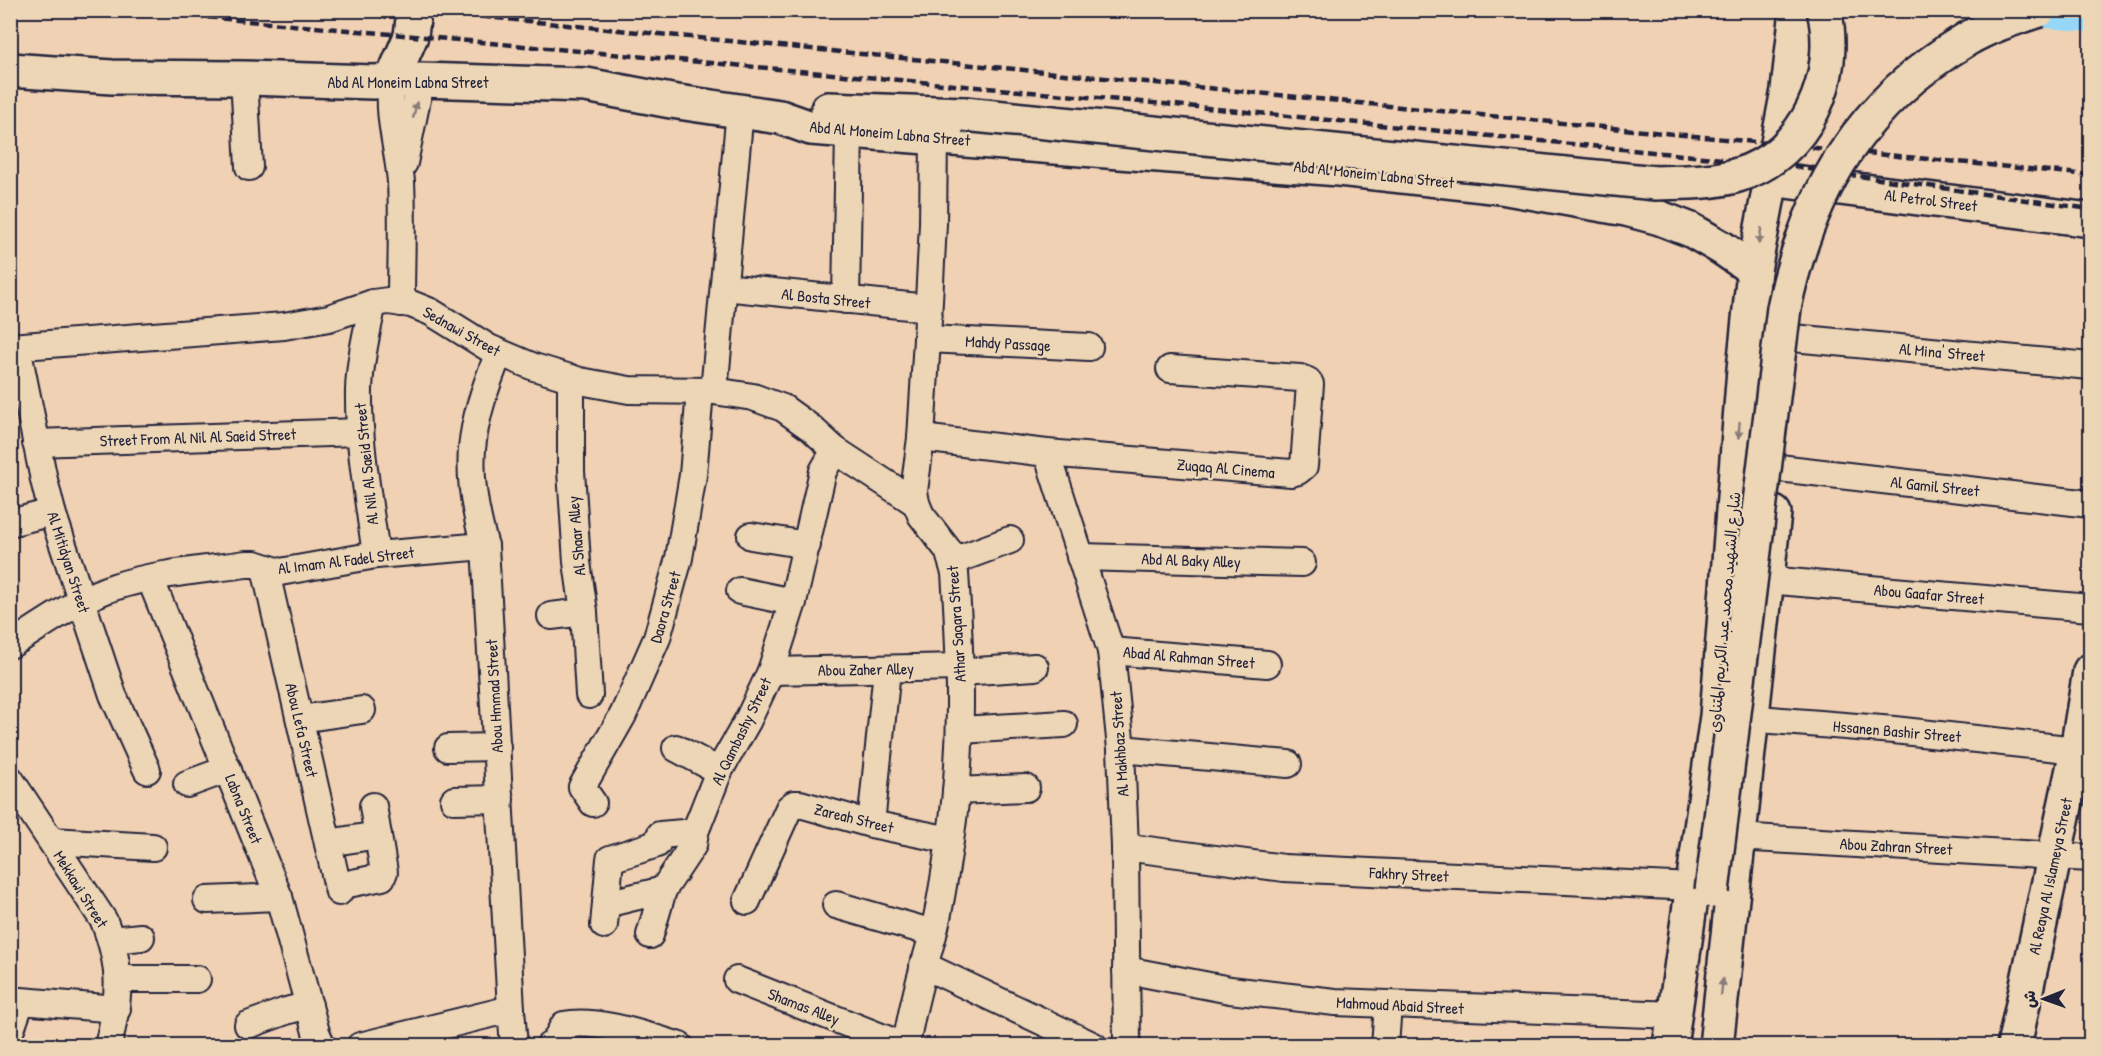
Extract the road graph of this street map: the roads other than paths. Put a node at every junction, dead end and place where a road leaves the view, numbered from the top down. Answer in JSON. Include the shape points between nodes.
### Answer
{"nodes":[{"id":1,"x":414,"y":10,"type":"edge"},
{"id":2,"x":433,"y":10,"type":"edge"},
{"id":3,"x":1797,"y":10,"type":"edge"},
{"id":4,"x":1824,"y":10,"type":"edge"},
{"id":5,"x":2039,"y":10,"type":"edge"},
{"id":6,"x":10,"y":70,"type":"edge"},
{"id":7,"x":244,"y":78,"type":"junction"},
{"id":8,"x":406,"y":80,"type":"junction"},
{"id":9,"x":740,"y":110,"type":"junction"},
{"id":10,"x":780,"y":117,"type":"junction"},
{"id":11,"x":849,"y":132,"type":"junction"},
{"id":12,"x":934,"y":138,"type":"junction"},
{"id":13,"x":249,"y":166,"type":"dead end"},
{"id":14,"x":1771,"y":179,"type":"junction"},
{"id":15,"x":1809,"y":185,"type":"junction"},
{"id":16,"x":2091,"y":220,"type":"edge"},
{"id":17,"x":1754,"y":270,"type":"junction"},
{"id":18,"x":724,"y":288,"type":"junction"},
{"id":19,"x":846,"y":300,"type":"junction"},
{"id":20,"x":374,"y":303,"type":"junction"},
{"id":21,"x":400,"y":303,"type":"junction"},
{"id":22,"x":928,"y":308,"type":"junction"},
{"id":23,"x":1793,"y":338,"type":"junction"},
{"id":24,"x":927,"y":339,"type":"junction"},
{"id":25,"x":14,"y":347,"type":"edge"},
{"id":26,"x":1089,"y":347,"type":"dead end"},
{"id":27,"x":499,"y":352,"type":"junction"},
{"id":28,"x":2091,"y":366,"type":"edge"},
{"id":29,"x":1170,"y":369,"type":"dead end"},
{"id":30,"x":571,"y":378,"type":"junction"},
{"id":31,"x":707,"y":391,"type":"junction"},
{"id":32,"x":360,"y":432,"type":"junction"},
{"id":33,"x":921,"y":438,"type":"junction"},
{"id":34,"x":36,"y":443,"type":"junction"},
{"id":35,"x":835,"y":450,"type":"junction"},
{"id":36,"x":1047,"y":453,"type":"junction"},
{"id":37,"x":1779,"y":468,"type":"junction"},
{"id":38,"x":916,"y":503,"type":"junction"},
{"id":39,"x":2091,"y":504,"type":"edge"},
{"id":40,"x":52,"y":512,"type":"junction"},
{"id":41,"x":10,"y":524,"type":"edge"},
{"id":42,"x":751,"y":536,"type":"dead end"},
{"id":43,"x":1010,"y":540,"type":"dead end"},
{"id":44,"x":807,"y":544,"type":"junction"},
{"id":45,"x":485,"y":546,"type":"junction"},
{"id":46,"x":376,"y":555,"type":"junction"},
{"id":47,"x":1080,"y":557,"type":"junction"},
{"id":48,"x":953,"y":561,"type":"junction"},
{"id":49,"x":1302,"y":563,"type":"dead end"},
{"id":50,"x":265,"y":568,"type":"junction"},
{"id":51,"x":150,"y":578,"type":"junction"},
{"id":52,"x":1767,"y":580,"type":"junction"},
{"id":53,"x":740,"y":591,"type":"dead end"},
{"id":54,"x":82,"y":601,"type":"junction"},
{"id":55,"x":793,"y":602,"type":"junction"},
{"id":56,"x":2091,"y":608,"type":"edge"},
{"id":57,"x":584,"y":612,"type":"junction"},
{"id":58,"x":551,"y":616,"type":"dead end"},
{"id":59,"x":10,"y":645,"type":"edge"},
{"id":60,"x":1111,"y":651,"type":"junction"},
{"id":61,"x":1267,"y":664,"type":"dead end"},
{"id":62,"x":1035,"y":667,"type":"dead end"},
{"id":63,"x":961,"y":669,"type":"junction"},
{"id":64,"x":887,"y":670,"type":"junction"},
{"id":65,"x":771,"y":671,"type":"junction"},
{"id":66,"x":2091,"y":671,"type":"edge"},
{"id":67,"x":589,"y":695,"type":"dead end"},
{"id":68,"x":362,"y":710,"type":"dead end"},
{"id":69,"x":1717,"y":716,"type":"junction"},
{"id":70,"x":1752,"y":718,"type":"junction"},
{"id":71,"x":300,"y":719,"type":"junction"},
{"id":72,"x":1064,"y":724,"type":"dead end"},
{"id":73,"x":960,"y":730,"type":"junction"},
{"id":74,"x":497,"y":747,"type":"junction"},
{"id":75,"x":448,"y":748,"type":"dead end"},
{"id":76,"x":676,"y":748,"type":"dead end"},
{"id":77,"x":1121,"y":749,"type":"junction"},
{"id":78,"x":1288,"y":764,"type":"dead end"},
{"id":79,"x":2079,"y":768,"type":"edge"},
{"id":80,"x":147,"y":770,"type":"dead end"},
{"id":81,"x":228,"y":770,"type":"junction"},
{"id":82,"x":720,"y":771,"type":"junction"},
{"id":83,"x":10,"y":779,"type":"edge"},
{"id":84,"x":186,"y":784,"type":"dead end"},
{"id":85,"x":1026,"y":788,"type":"dead end"},
{"id":86,"x":956,"y":791,"type":"junction"},
{"id":87,"x":500,"y":799,"type":"junction"},
{"id":88,"x":454,"y":800,"type":"dead end"},
{"id":89,"x":593,"y":803,"type":"dead end"},
{"id":90,"x":373,"y":806,"type":"dead end"},
{"id":91,"x":871,"y":824,"type":"junction"},
{"id":92,"x":695,"y":832,"type":"junction"},
{"id":93,"x":378,"y":835,"type":"junction"},
{"id":94,"x":1738,"y":837,"type":"junction"},
{"id":95,"x":950,"y":840,"type":"junction"},
{"id":96,"x":52,"y":841,"type":"junction"},
{"id":97,"x":328,"y":843,"type":"junction"},
{"id":98,"x":153,"y":847,"type":"dead end"},
{"id":99,"x":1125,"y":847,"type":"junction"},
{"id":100,"x":2055,"y":854,"type":"junction"},
{"id":101,"x":2091,"y":858,"type":"edge"},
{"id":102,"x":1703,"y":889,"type":"junction"},
{"id":103,"x":663,"y":890,"type":"junction"},
{"id":104,"x":279,"y":897,"type":"junction"},
{"id":105,"x":207,"y":900,"type":"dead end"},
{"id":106,"x":747,"y":901,"type":"dead end"},
{"id":107,"x":836,"y":905,"type":"dead end"},
{"id":108,"x":933,"y":933,"type":"junction"},
{"id":109,"x":650,"y":935,"type":"dead end"},
{"id":110,"x":141,"y":937,"type":"dead end"},
{"id":111,"x":111,"y":940,"type":"junction"},
{"id":112,"x":923,"y":965,"type":"junction"},
{"id":113,"x":1126,"y":970,"type":"junction"},
{"id":114,"x":119,"y":979,"type":"junction"},
{"id":115,"x":197,"y":979,"type":"dead end"},
{"id":116,"x":737,"y":980,"type":"dead end"},
{"id":117,"x":309,"y":1005,"type":"junction"},
{"id":118,"x":1388,"y":1005,"type":"junction"},
{"id":119,"x":117,"y":1009,"type":"junction"},
{"id":120,"x":511,"y":1010,"type":"junction"},
{"id":121,"x":248,"y":1025,"type":"dead end"},
{"id":122,"x":1673,"y":1030,"type":"edge"},
{"id":123,"x":10,"y":1032,"type":"edge"},
{"id":124,"x":456,"y":1035,"type":"edge"},
{"id":125,"x":1092,"y":1045,"type":"edge"},
{"id":126,"x":108,"y":1046,"type":"edge"},
{"id":127,"x":322,"y":1046,"type":"edge"},
{"id":128,"x":360,"y":1046,"type":"edge"},
{"id":129,"x":514,"y":1046,"type":"edge"},
{"id":130,"x":549,"y":1046,"type":"edge"},
{"id":131,"x":680,"y":1046,"type":"edge"},
{"id":132,"x":905,"y":1046,"type":"edge"},
{"id":133,"x":1126,"y":1046,"type":"edge"},
{"id":134,"x":1385,"y":1046,"type":"edge"},
{"id":135,"x":1692,"y":1046,"type":"edge"},
{"id":136,"x":1716,"y":1046,"type":"edge"},
{"id":137,"x":2014,"y":1046,"type":"edge"}],
"edges":[{"from":1,"to":8,"type":"street"},
{"from":2,"to":8,"type":"street","via":[[430,38]]},
{"from":3,"to":14,"type":"street","name":"شارع الشهيد محمد عبد الكريم المتناوى","via":[[1788,90]]},
{"from":4,"to":10,"type":"street","bridge":true,"via":[[1829,29],[1829,60],[1822,90],[1809,118],[1791,142],[1767,161],[1739,175],[1698,182],[1656,183],[964,114],[814,108]]},
{"from":5,"to":102,"type":"street","bridge":true,"via":[[1968,39],[1918,73],[1879,110],[1850,146],[1808,222],[1792,265],[1784,308]]},
{"from":6,"to":7,"type":"street","name":"Abd Al Moneim Labna Street","via":[[112,77]]},
{"from":7,"to":8,"type":"street","name":"Abd Al Moneim Labna Street"},
{"from":7,"to":13,"type":"street"},
{"from":8,"to":9,"type":"street","name":"Abd Al Moneim Labna Street","via":[[586,85]]},
{"from":8,"to":21,"type":"street"},
{"from":9,"to":10,"type":"street","name":"Abd Al Moneim Labna Street"},
{"from":9,"to":18,"type":"street","name":"Daora Street"},
{"from":10,"to":11,"type":"street","name":"Abd Al Moneim Labna Street","via":[[811,128]]},
{"from":11,"to":12,"type":"street","name":"Abd Al Moneim Labna Street"},
{"from":11,"to":19,"type":"street"},
{"from":12,"to":17,"type":"street","name":"Abd Al Moneim Labna Street","via":[[1327,168],[1501,187],[1660,218],[1691,230]]},
{"from":12,"to":22,"type":"street"},
{"from":14,"to":15,"type":"street","name":"Al Petrol Street"},
{"from":14,"to":17,"type":"street","name":"شارع الشهيد محمد عبد الكريم المتناوى","one_way":true},
{"from":15,"to":16,"type":"street","name":"Al Petrol Street"},
{"from":15,"to":23,"type":"street"},
{"from":17,"to":69,"type":"street","name":"شارع الشهيد محمد عبد الكريم المتناوى","one_way":true},
{"from":18,"to":19,"type":"street","name":"Al Bosta Street"},
{"from":18,"to":31,"type":"street","name":"Daora Street"},
{"from":19,"to":22,"type":"street","name":"Al Bosta Street"},
{"from":20,"to":21,"type":"street","name":"Sednawi Street"},
{"from":20,"to":25,"type":"street","name":"Sednawi Street","via":[[329,318],[284,326]]},
{"from":20,"to":32,"type":"street","name":"Al Nil Al Saeid Street","via":[[359,388]]},
{"from":21,"to":27,"type":"street","name":"Sednawi Street","via":[[431,312]]},
{"from":22,"to":24,"type":"street"},
{"from":23,"to":28,"type":"street","name":"Al Mina' Street"},
{"from":23,"to":37,"type":"street"},
{"from":24,"to":26,"type":"street","name":"Mahdy Passage"},
{"from":24,"to":33,"type":"street"},
{"from":25,"to":34,"type":"street","name":"Al Mitidyan Street"},
{"from":27,"to":30,"type":"street","name":"Sednawi Street"},
{"from":27,"to":45,"type":"street","name":"Abou Hmmad Street","via":[[473,431],[470,471],[475,512]]},
{"from":29,"to":36,"type":"street","name":"Zuqaq Al Cinema","via":[[1308,381],[1304,466],[1290,473]]},
{"from":30,"to":31,"type":"street","name":"Sednawi Street","via":[[629,390]]},
{"from":30,"to":57,"type":"street","name":"Al Shaar Alley","via":[[573,505]]},
{"from":31,"to":35,"type":"street","name":"Sednawi Street","via":[[753,397],[783,408]]},
{"from":31,"to":89,"type":"street","name":"Daora Street","via":[[679,558],[657,638],[624,715],[582,787]]},
{"from":32,"to":34,"type":"street","name":"Street From Al Nil Al Saeid Street"},
{"from":32,"to":46,"type":"street","name":"Al Nil Al Saeid Street"},
{"from":33,"to":36,"type":"street","name":"Zuqaq Al Cinema"},
{"from":33,"to":38,"type":"street"},
{"from":34,"to":40,"type":"street","name":"Al Mitidyan Street"},
{"from":35,"to":38,"type":"street","name":"Sednawi Street"},
{"from":35,"to":44,"type":"street","name":"Al Qambashy Street","via":[[823,471]]},
{"from":36,"to":47,"type":"street","name":"Al Makhbaz Street"},
{"from":37,"to":39,"type":"street","name":"Al Gamil Street"},
{"from":37,"to":52,"type":"street"},
{"from":38,"to":48,"type":"street","name":"Athar Saqara Street"},
{"from":40,"to":41,"type":"street"},
{"from":40,"to":54,"type":"street","name":"Al Mitidyan Street"},
{"from":42,"to":44,"type":"street"},
{"from":43,"to":48,"type":"street"},
{"from":44,"to":55,"type":"street","name":"Al Qambashy Street"},
{"from":45,"to":46,"type":"street","name":"Al Imam Al Fadel Street"},
{"from":45,"to":74,"type":"street","name":"Abou Hmmad Street"},
{"from":46,"to":50,"type":"street","name":"Al Imam Al Fadel Street","via":[[280,572]]},
{"from":47,"to":49,"type":"street","name":"Abd Al Baky Alley"},
{"from":47,"to":60,"type":"street","name":"Al Makhbaz Street"},
{"from":48,"to":63,"type":"street","name":"Athar Saqara Street"},
{"from":50,"to":51,"type":"street","name":"Al Imam Al Fadel Street","via":[[246,564]]},
{"from":50,"to":71,"type":"street","name":"Abou Lefa Street"},
{"from":51,"to":54,"type":"street","name":"Al Imam Al Fadel Street","via":[[114,587]]},
{"from":51,"to":81,"type":"street","name":"Labna Street"},
{"from":52,"to":56,"type":"street","name":"Abou Gaafar Street"},
{"from":52,"to":70,"type":"street"},
{"from":53,"to":55,"type":"street"},
{"from":54,"to":59,"type":"street","name":"Al Imam Al Fadel Street"},
{"from":54,"to":80,"type":"street","name":"Al Mitidyan Street","via":[[113,695]]},
{"from":55,"to":65,"type":"street","name":"Al Qambashy Street"},
{"from":57,"to":58,"type":"street"},
{"from":57,"to":67,"type":"street","name":"Al Shaar Alley"},
{"from":60,"to":61,"type":"street","name":"Abad Al Rahman Street"},
{"from":60,"to":77,"type":"street","name":"Al Makhbaz Street"},
{"from":62,"to":63,"type":"street","name":"Abou Zaher Alley"},
{"from":63,"to":64,"type":"street","name":"Abou Zaher Alley"},
{"from":63,"to":73,"type":"street","name":"Athar Saqara Street"},
{"from":64,"to":65,"type":"street","name":"Abou Zaher Alley"},
{"from":64,"to":91,"type":"street"},
{"from":65,"to":82,"type":"street","name":"Al Qambashy Street"},
{"from":66,"to":79,"type":"street","name":"Al Reaya Al Islameya Street"},
{"from":68,"to":71,"type":"street"},
{"from":69,"to":70,"type":"street","name":"Hssanen Bashir Street"},
{"from":69,"to":102,"type":"street","name":"شارع الشهيد محمد عبد الكريم المتناوى"},
{"from":70,"to":79,"type":"street","name":"Hssanen Bashir Street","via":[[1894,730]]},
{"from":70,"to":94,"type":"street"},
{"from":71,"to":97,"type":"street","name":"Abou Lefa Street"},
{"from":72,"to":73,"type":"street"},
{"from":73,"to":86,"type":"street","name":"Athar Saqara Street"},
{"from":74,"to":75,"type":"street"},
{"from":74,"to":87,"type":"street","name":"Abou Hmmad Street"},
{"from":76,"to":82,"type":"street"},
{"from":77,"to":78,"type":"street"},
{"from":77,"to":99,"type":"street","name":"Al Makhbaz Street"},
{"from":79,"to":100,"type":"street","name":"Al Reaya Al Islameya Street"},
{"from":81,"to":84,"type":"street"},
{"from":81,"to":104,"type":"street","name":"Labna Street"},
{"from":82,"to":92,"type":"street","name":"Al Qambashy Street"},
{"from":83,"to":96,"type":"street","name":"Mekkawi Street"},
{"from":85,"to":86,"type":"street"},
{"from":86,"to":95,"type":"street","name":"Athar Saqara Street"},
{"from":87,"to":88,"type":"street"},
{"from":87,"to":120,"type":"street","name":"Abou Hmmad Street"},
{"from":90,"to":93,"type":"street"},
{"from":91,"to":95,"type":"street","name":"Zareah Street"},
{"from":91,"to":106,"type":"street","name":"Zareah Street","via":[[794,804]]},
{"from":92,"to":103,"type":"street","name":"Al Qambashy Street","via":[[693,845]]},
{"from":92,"to":103,"type":"street","via":[[660,836],[657,844],[610,859],[605,915]]},
{"from":93,"to":97,"type":"street"},
{"from":93,"to":97,"type":"street","name":"Abou Lefa Street","via":[[382,877],[339,889]]},
{"from":94,"to":100,"type":"street","name":"Abou Zahran Street"},
{"from":136,"to":94,"type":"street","one_way":true},
{"from":95,"to":108,"type":"street","name":"Athar Saqara Street"},
{"from":96,"to":98,"type":"street"},
{"from":96,"to":111,"type":"street","name":"Mekkawi Street","via":[[104,921]]},
{"from":99,"to":102,"type":"street","name":"Fakhry Street","via":[[1284,867]]},
{"from":99,"to":113,"type":"street","name":"Al Makhbaz Street"},
{"from":100,"to":101,"type":"street","name":"Abou Zahran Street"},
{"from":100,"to":137,"type":"street","name":"Al Reaya Al Islameya Street"},
{"from":102,"to":122,"type":"street","name":"شارع الشهيد محمد عبد الكريم المتناوى"},
{"from":102,"to":135,"type":"street"},
{"from":103,"to":109,"type":"street","name":"Al Qambashy Street"},
{"from":104,"to":105,"type":"street"},
{"from":104,"to":117,"type":"street","name":"Labna Street"},
{"from":107,"to":108,"type":"street"},
{"from":108,"to":112,"type":"street","name":"Athar Saqara Street"},
{"from":110,"to":111,"type":"street"},
{"from":111,"to":114,"type":"street","name":"Mekkawi Street"},
{"from":112,"to":125,"type":"street"},
{"from":112,"to":132,"type":"street","name":"Athar Saqara Street"},
{"from":113,"to":118,"type":"street","name":"Mahmoud Abaid Street","via":[[1272,996]]},
{"from":113,"to":133,"type":"street","name":"Al Makhbaz Street"},
{"from":114,"to":115,"type":"street"},
{"from":114,"to":119,"type":"street","name":"Mekkawi Street"},
{"from":116,"to":132,"type":"street","name":"Shamas Alley"},
{"from":117,"to":121,"type":"street"},
{"from":117,"to":127,"type":"street","name":"Labna Street"},
{"from":118,"to":122,"type":"street","name":"Mahmoud Abaid Street"},
{"from":118,"to":134,"type":"street"},
{"from":119,"to":123,"type":"street","via":[[21,1001]]},
{"from":119,"to":126,"type":"street","name":"Mekkawi Street"},
{"from":120,"to":124,"type":"street"},
{"from":120,"to":129,"type":"street","name":"Abou Hmmad Street"},
{"from":124,"to":128,"type":"street"},
{"from":130,"to":131,"type":"street","via":[[564,1025],[573,1023],[618,1028]]}]}
